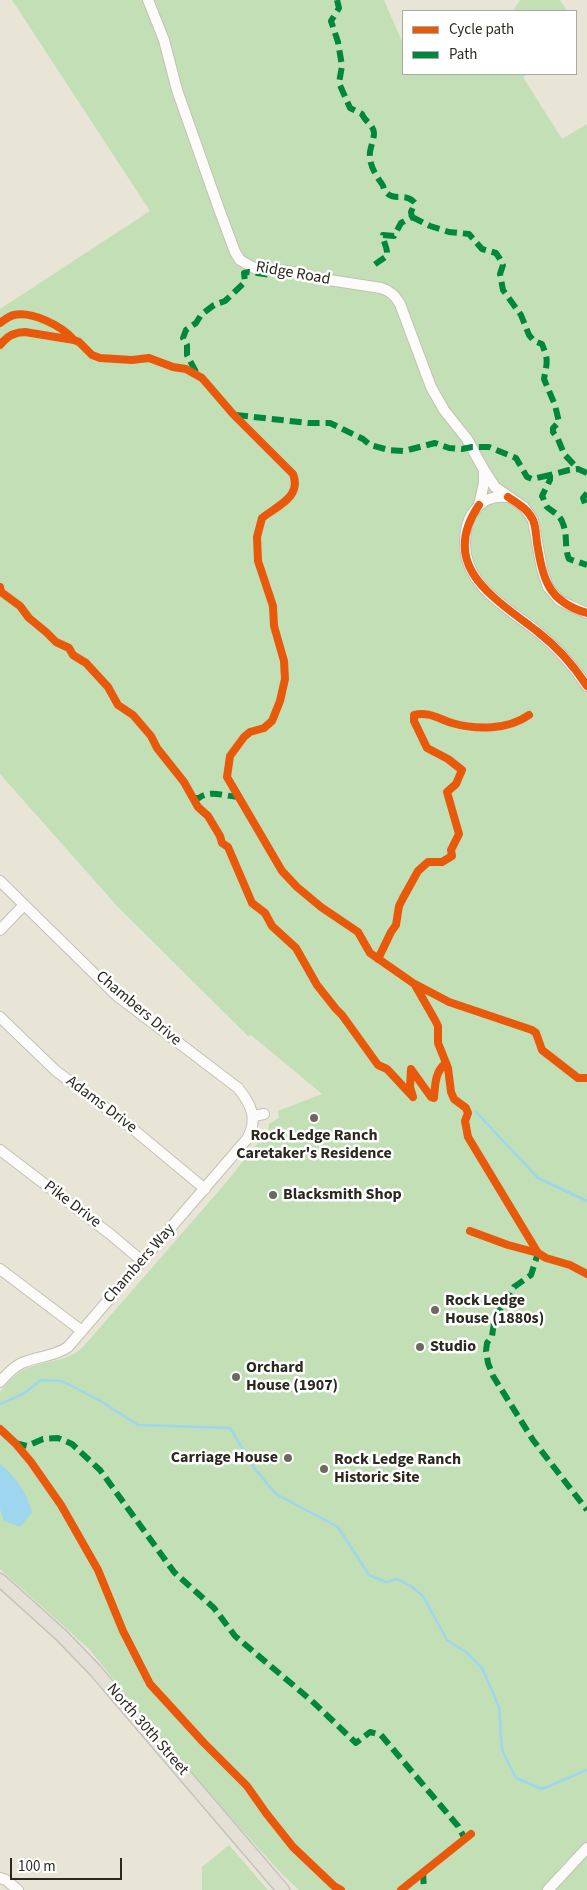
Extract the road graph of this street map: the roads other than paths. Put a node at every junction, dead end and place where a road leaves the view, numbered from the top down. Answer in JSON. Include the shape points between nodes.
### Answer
{"nodes":[{"id":1,"x":148,"y":0,"type":"edge"},
{"id":2,"x":484,"y":470,"type":"junction"},
{"id":3,"x":508,"y":497,"type":"junction"},
{"id":4,"x":479,"y":505,"type":"junction"},
{"id":5,"x":587,"y":613,"type":"edge"},
{"id":6,"x":587,"y":686,"type":"edge"},
{"id":7,"x":0,"y":880,"type":"edge"},
{"id":8,"x":24,"y":905,"type":"junction"},
{"id":9,"x":0,"y":930,"type":"edge"},
{"id":10,"x":0,"y":1017,"type":"edge"},
{"id":11,"x":259,"y":1115,"type":"joint"},
{"id":12,"x":0,"y":1150,"type":"edge"},
{"id":13,"x":205,"y":1189,"type":"junction"},
{"id":14,"x":142,"y":1261,"type":"junction"},
{"id":15,"x":0,"y":1269,"type":"edge"},
{"id":16,"x":82,"y":1332,"type":"junction"},
{"id":17,"x":0,"y":1382,"type":"edge"},
{"id":18,"x":0,"y":1580,"type":"edge"},
{"id":19,"x":587,"y":1848,"type":"edge"},
{"id":20,"x":0,"y":1878,"type":"edge"},
{"id":21,"x":18,"y":1890,"type":"edge"},
{"id":22,"x":283,"y":1890,"type":"edge"},
{"id":23,"x":548,"y":1890,"type":"edge"}],
"edges":[{"from":1,"to":2,"type":"street","name":"Ridge Road","via":[[219,209],[240,260],[256,269],[287,271],[389,291],[400,304],[431,387]]},
{"from":2,"to":3,"type":"street","name":"Ridge Road","via":[[495,487]]},
{"from":2,"to":4,"type":"street"},
{"from":3,"to":4,"type":"street","via":[[497,496]]},
{"from":3,"to":5,"type":"street","name":"Ridge Road","via":[[524,507],[533,520],[548,587],[560,600]]},
{"from":4,"to":6,"type":"street","via":[[469,519],[465,536],[465,554],[473,575],[487,593],[540,634],[576,670]]},
{"from":7,"to":8,"type":"street","name":"Chambers Drive"},
{"from":8,"to":9,"type":"street"},
{"from":8,"to":11,"type":"street","name":"Chambers Drive","via":[[116,995],[238,1088]]},
{"from":10,"to":13,"type":"street","name":"Adams Drive","via":[[56,1071],[122,1120]]},
{"from":11,"to":13,"type":"street","name":"Chambers Way","via":[[247,1139]]},
{"from":12,"to":14,"type":"street","name":"Pike Drive"},
{"from":13,"to":14,"type":"street","name":"Chambers Way"},
{"from":14,"to":16,"type":"street","name":"Chambers Way"},
{"from":15,"to":16,"type":"street"},
{"from":16,"to":17,"type":"street","name":"Chambers Way","via":[[62,1351],[23,1362]]},
{"from":18,"to":22,"type":"main road","name":"North 30th Street","via":[[88,1662]]},
{"from":19,"to":23,"type":"street"},
{"from":20,"to":21,"type":"street"}]}
